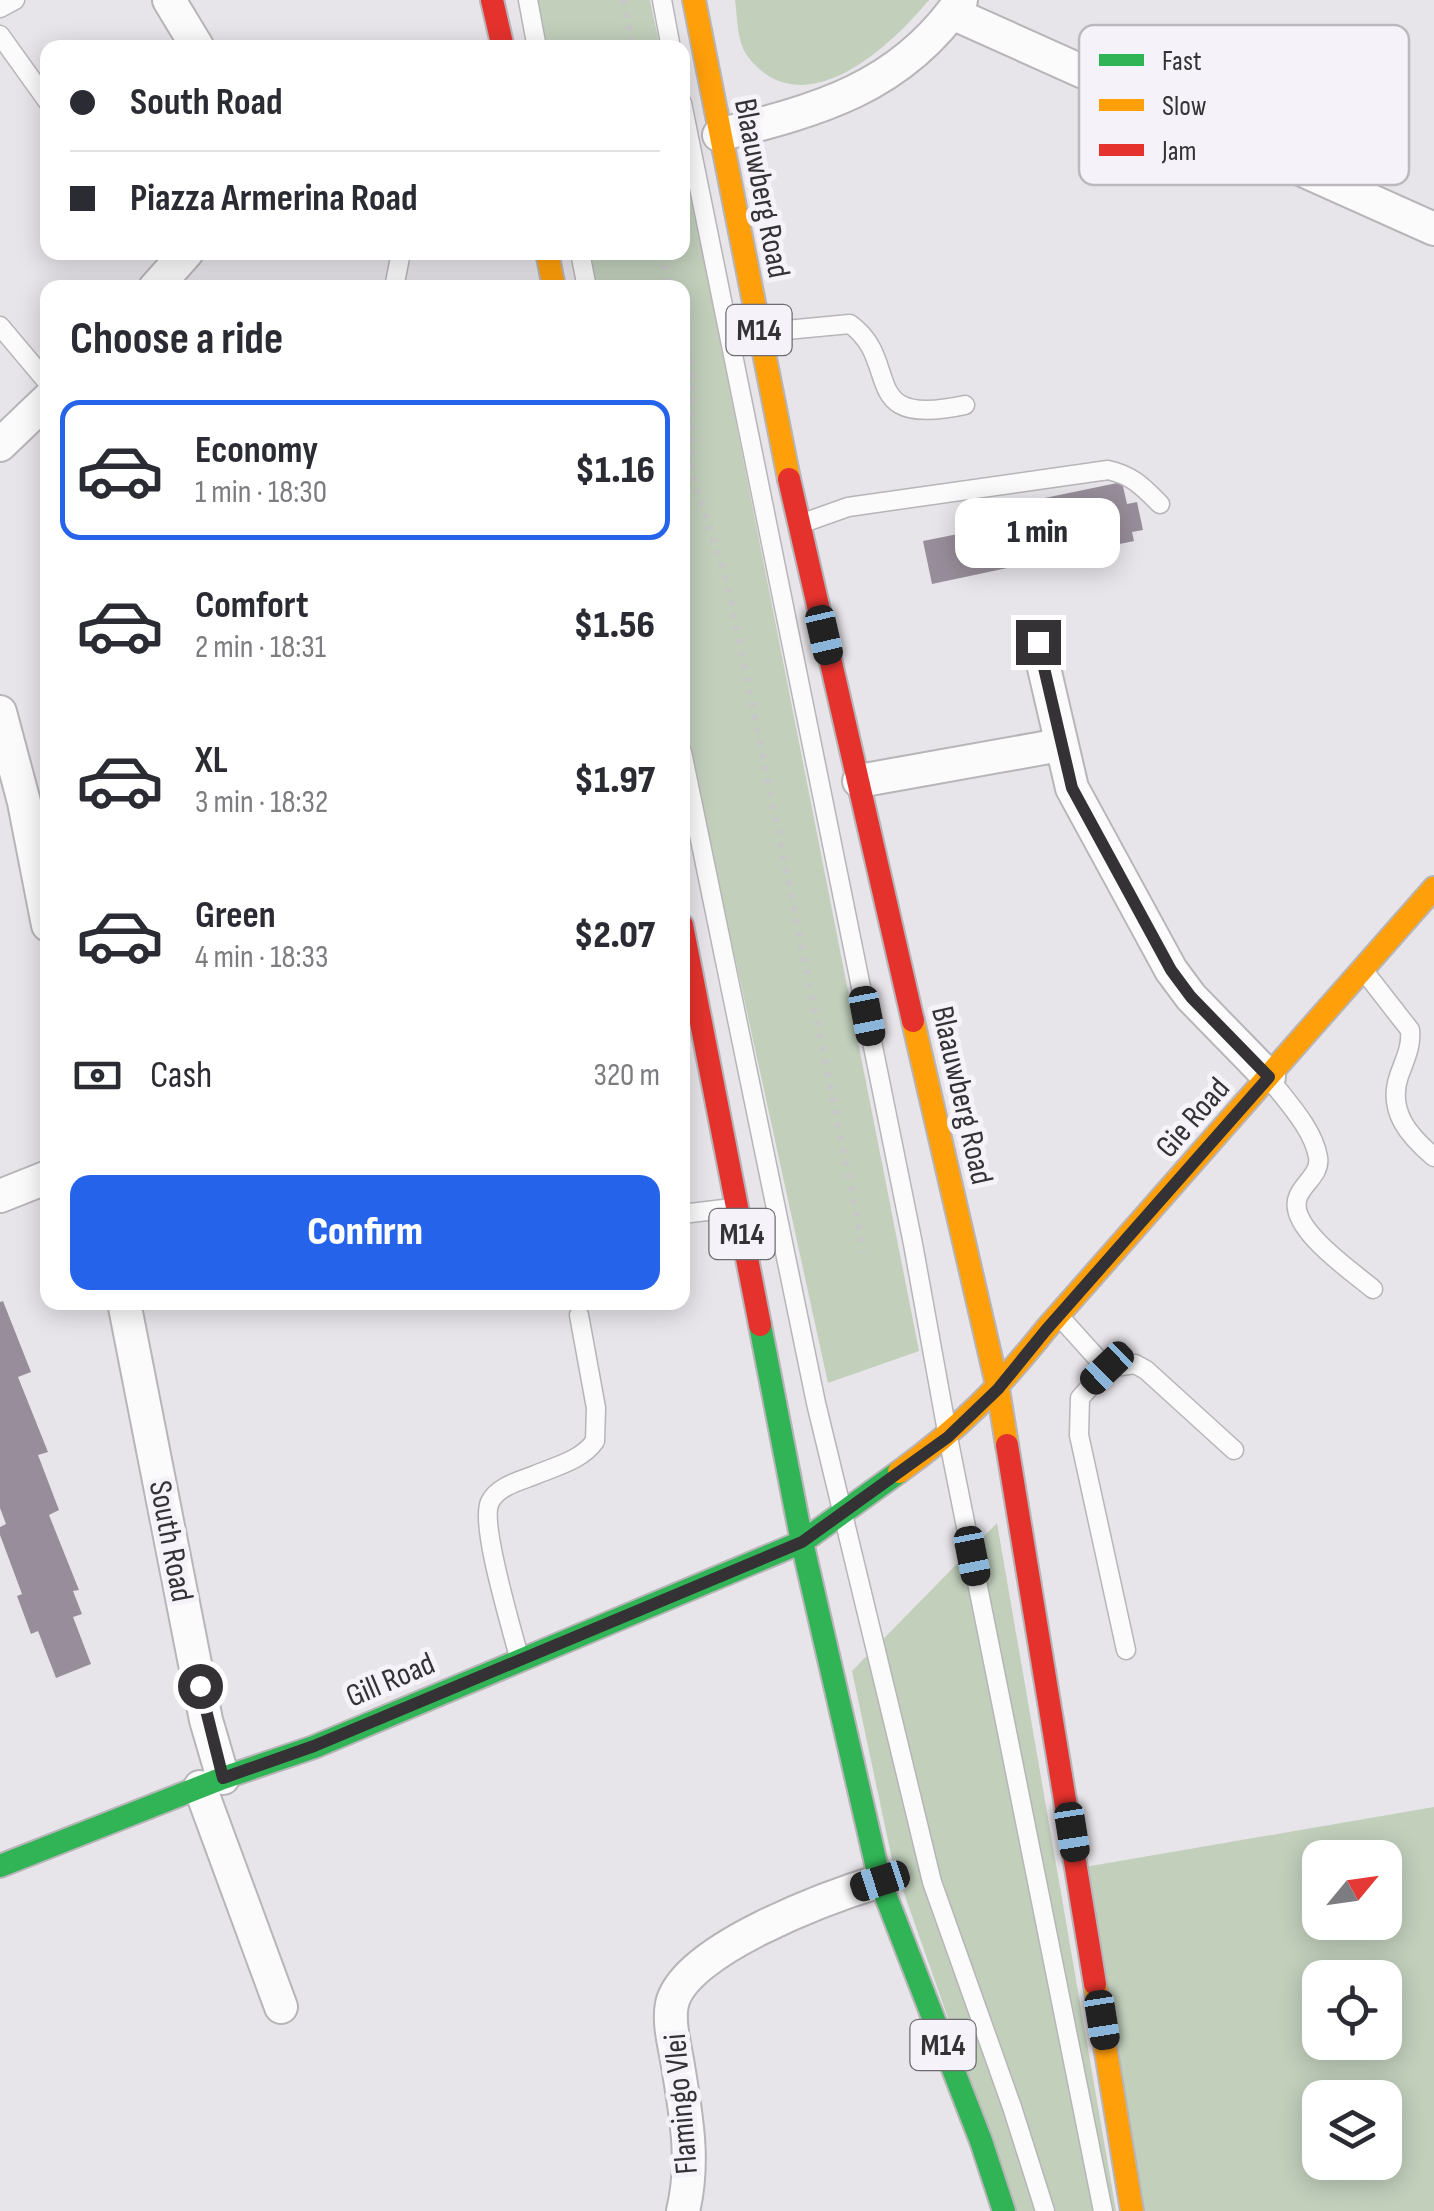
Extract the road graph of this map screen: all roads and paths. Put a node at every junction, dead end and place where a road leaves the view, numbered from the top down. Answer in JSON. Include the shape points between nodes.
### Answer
{"nodes":[{"id":1,"x":15,"y":0,"type":"edge"},
{"id":2,"x":169,"y":0,"type":"edge"},
{"id":3,"x":492,"y":0,"type":"edge"},
{"id":4,"x":528,"y":0,"type":"edge"},
{"id":5,"x":623,"y":0,"type":"edge"},
{"id":6,"x":662,"y":0,"type":"edge"},
{"id":7,"x":694,"y":0,"type":"edge"},
{"id":8,"x":956,"y":6,"type":"edge"},
{"id":9,"x":0,"y":8,"type":"edge"},
{"id":10,"x":0,"y":35,"type":"edge"},
{"id":11,"x":193,"y":40,"type":"edge"},
{"id":12,"x":501,"y":40,"type":"edge"},
{"id":13,"x":536,"y":40,"type":"edge"},
{"id":14,"x":631,"y":40,"type":"edge"},
{"id":15,"x":670,"y":40,"type":"edge"},
{"id":16,"x":1079,"y":63,"type":"edge"},
{"id":17,"x":40,"y":91,"type":"edge"},
{"id":18,"x":719,"y":135,"type":"junction"},
{"id":19,"x":690,"y":142,"type":"edge"},
{"id":20,"x":1340,"y":185,"type":"edge"},
{"id":21,"x":1434,"y":229,"type":"edge"},
{"id":22,"x":0,"y":326,"type":"edge"},
{"id":23,"x":759,"y":333,"type":"junction"},
{"id":24,"x":690,"y":360,"type":"edge"},
{"id":25,"x":40,"y":374,"type":"edge"},
{"id":26,"x":965,"y":406,"type":"dead end"},
{"id":27,"x":40,"y":407,"type":"edge"},
{"id":28,"x":0,"y":445,"type":"edge"},
{"id":29,"x":1160,"y":504,"type":"dead end"},
{"id":30,"x":798,"y":524,"type":"junction"},
{"id":31,"x":1038,"y":642,"type":"dead end"},
{"id":32,"x":0,"y":712,"type":"edge"},
{"id":33,"x":1060,"y":745,"type":"junction"},
{"id":34,"x":859,"y":782,"type":"junction"},
{"id":35,"x":690,"y":791,"type":"edge"},
{"id":36,"x":40,"y":884,"type":"edge"},
{"id":37,"x":1434,"y":888,"type":"edge"},
{"id":38,"x":690,"y":967,"type":"edge"},
{"id":39,"x":1363,"y":970,"type":"junction"},
{"id":40,"x":1269,"y":1077,"type":"junction"},
{"id":41,"x":1434,"y":1156,"type":"edge"},
{"id":42,"x":40,"y":1180,"type":"edge"},
{"id":43,"x":0,"y":1196,"type":"edge"},
{"id":44,"x":736,"y":1207,"type":"junction"},
{"id":45,"x":690,"y":1213,"type":"edge"},
{"id":46,"x":864,"y":1252,"type":"dead end"},
{"id":47,"x":1373,"y":1289,"type":"dead end"},
{"id":48,"x":126,"y":1310,"type":"edge"},
{"id":49,"x":579,"y":1316,"type":"dead end"},
{"id":50,"x":1058,"y":1316,"type":"junction"},
{"id":51,"x":1107,"y":1368,"type":"junction"},
{"id":52,"x":998,"y":1389,"type":"junction"},
{"id":53,"x":948,"y":1437,"type":"junction"},
{"id":54,"x":1234,"y":1450,"type":"dead end"},
{"id":55,"x":845,"y":1512,"type":"junction"},
{"id":56,"x":802,"y":1542,"type":"junction"},
{"id":57,"x":1126,"y":1650,"type":"dead end"},
{"id":58,"x":520,"y":1661,"type":"junction"},
{"id":59,"x":212,"y":1782,"type":"junction"},
{"id":60,"x":0,"y":1866,"type":"edge"},
{"id":61,"x":880,"y":1881,"type":"junction"},
{"id":62,"x":281,"y":2007,"type":"dead end"},
{"id":63,"x":684,"y":2211,"type":"edge"},
{"id":64,"x":1004,"y":2211,"type":"edge"},
{"id":65,"x":1045,"y":2211,"type":"edge"},
{"id":66,"x":1103,"y":2211,"type":"edge"},
{"id":67,"x":1132,"y":2211,"type":"edge"}],
"edges":[{"from":1,"to":9,"type":"lane"},
{"from":2,"to":11,"type":"street"},
{"from":3,"to":12,"type":"main road"},
{"from":4,"to":13,"type":"lane"},
{"from":5,"to":14,"type":"path"},
{"from":6,"to":15,"type":"lane"},
{"from":7,"to":18,"type":"main road","name":"Blaauwberg Road","number":"M14"},
{"from":8,"to":16,"type":"street"},
{"from":8,"to":18,"type":"street","via":[[906,60],[878,79],[820,108]]},
{"from":10,"to":17,"type":"lane"},
{"from":18,"to":23,"type":"main road","name":"Blaauwberg Road","number":"M14"},
{"from":19,"to":53,"type":"lane"},
{"from":20,"to":21,"type":"street"},
{"from":22,"to":25,"type":"lane"},
{"from":23,"to":26,"type":"lane","via":[[850,324],[900,406]]},
{"from":23,"to":30,"type":"main road","name":"Blaauwberg Road","number":"M14"},
{"from":24,"to":46,"type":"path","via":[[692,474],[727,581]]},
{"from":27,"to":28,"type":"street"},
{"from":29,"to":30,"type":"lane","via":[[1138,482],[1108,470],[848,507]]},
{"from":30,"to":34,"type":"main road","name":"Blaauwberg Road","number":"M14"},
{"from":31,"to":33,"type":"street"},
{"from":32,"to":36,"type":"street"},
{"from":33,"to":34,"type":"street"},
{"from":33,"to":40,"type":"street","via":[[1072,788],[1171,970]]},
{"from":34,"to":52,"type":"main road","name":"Blaauwberg Road","number":"M14"},
{"from":35,"to":55,"type":"lane","via":[[816,1403]]},
{"from":37,"to":39,"type":"main road","name":"Gie Road"},
{"from":38,"to":44,"type":"main road","number":"M14"},
{"from":39,"to":40,"type":"main road","name":"Gie Road"},
{"from":39,"to":41,"type":"lane","via":[[1410,1030],[1396,1096],[1403,1126]]},
{"from":40,"to":47,"type":"lane","via":[[1318,1156],[1296,1199],[1298,1214],[1310,1235]]},
{"from":40,"to":50,"type":"main road","name":"Gie Road"},
{"from":42,"to":43,"type":"street"},
{"from":44,"to":45,"type":"lane"},
{"from":44,"to":56,"type":"main road","number":"M14"},
{"from":48,"to":59,"type":"street","name":"South Road","via":[[206,1720]]},
{"from":49,"to":58,"type":"lane","via":[[596,1408],[595,1441],[582,1455],[506,1487],[487,1513]]},
{"from":50,"to":51,"type":"lane"},
{"from":50,"to":52,"type":"main road","name":"Gie Road"},
{"from":51,"to":54,"type":"lane","via":[[1134,1364],[1146,1370]]},
{"from":51,"to":57,"type":"lane","via":[[1080,1398],[1078,1420]]},
{"from":52,"to":53,"type":"main road","name":"Gie Road"},
{"from":52,"to":67,"type":"main road","name":"Blaauwberg Road","number":"M14"},
{"from":53,"to":55,"type":"main road","name":"Gill Road"},
{"from":53,"to":66,"type":"lane"},
{"from":55,"to":56,"type":"main road","name":"Gill Road"},
{"from":55,"to":65,"type":"lane","via":[[932,1882]]},
{"from":56,"to":58,"type":"main road","name":"Gill Road"},
{"from":56,"to":61,"type":"main road","number":"M14"},
{"from":58,"to":59,"type":"main road","name":"Gill Road"},
{"from":59,"to":60,"type":"main road","name":"Gill Road"},
{"from":59,"to":62,"type":"street","name":"South Road"},
{"from":61,"to":63,"type":"street","name":"Flamingo Vlei","via":[[830,1897],[718,1952],[672,2002],[690,2161]]},
{"from":61,"to":64,"type":"main road","number":"M14"}]}
